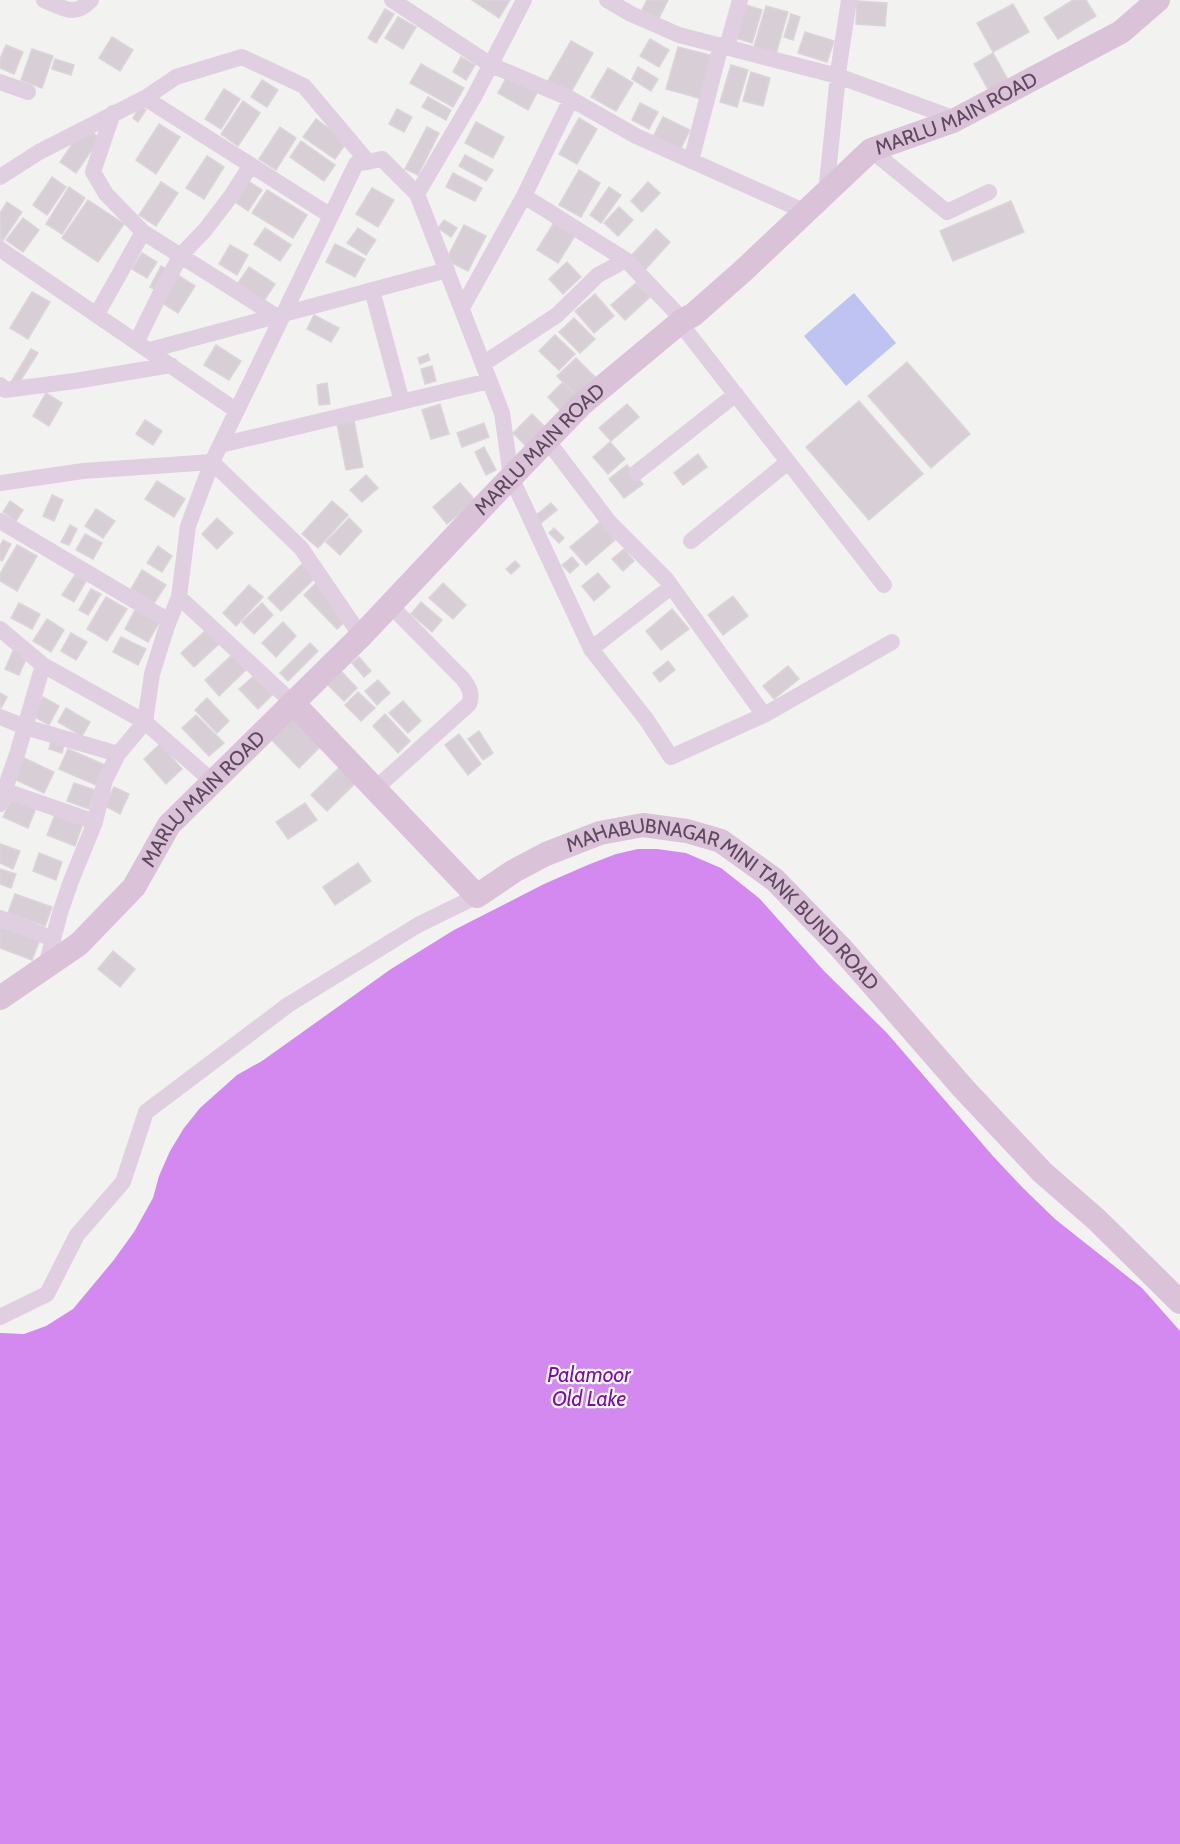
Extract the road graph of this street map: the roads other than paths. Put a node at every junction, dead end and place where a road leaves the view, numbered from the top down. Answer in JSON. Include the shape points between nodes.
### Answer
{"nodes":[{"id":1,"x":44,"y":0,"type":"edge"},
{"id":2,"x":91,"y":0,"type":"edge"},
{"id":3,"x":392,"y":0,"type":"edge"},
{"id":4,"x":524,"y":0,"type":"edge"},
{"id":5,"x":607,"y":0,"type":"edge"},
{"id":6,"x":740,"y":0,"type":"edge"},
{"id":7,"x":849,"y":0,"type":"edge"},
{"id":8,"x":1158,"y":0,"type":"edge"},
{"id":9,"x":724,"y":46,"type":"junction"},
{"id":10,"x":491,"y":65,"type":"junction"},
{"id":11,"x":838,"y":76,"type":"junction"},
{"id":12,"x":0,"y":82,"type":"edge"},
{"id":13,"x":28,"y":92,"type":"dead end"},
{"id":14,"x":144,"y":98,"type":"junction"},
{"id":15,"x":571,"y":99,"type":"junction"},
{"id":16,"x":113,"y":113,"type":"junction"},
{"id":17,"x":956,"y":119,"type":"junction"},
{"id":18,"x":871,"y":150,"type":"junction"},
{"id":19,"x":691,"y":161,"type":"junction"},
{"id":20,"x":368,"y":162,"type":"junction"},
{"id":21,"x":251,"y":165,"type":"junction"},
{"id":22,"x":0,"y":177,"type":"edge"},
{"id":23,"x":989,"y":192,"type":"dead end"},
{"id":24,"x":826,"y":193,"type":"junction"},
{"id":25,"x":417,"y":194,"type":"junction"},
{"id":26,"x":524,"y":196,"type":"junction"},
{"id":27,"x":806,"y":212,"type":"junction"},
{"id":28,"x":332,"y":216,"type":"junction"},
{"id":29,"x":144,"y":232,"type":"junction"},
{"id":30,"x":0,"y":249,"type":"edge"},
{"id":31,"x":181,"y":255,"type":"junction"},
{"id":32,"x":626,"y":260,"type":"junction"},
{"id":33,"x":447,"y":270,"type":"junction"},
{"id":34,"x":372,"y":290,"type":"junction"},
{"id":35,"x":462,"y":308,"type":"junction"},
{"id":36,"x":97,"y":314,"type":"junction"},
{"id":37,"x":280,"y":315,"type":"junction"},
{"id":38,"x":682,"y":322,"type":"junction"},
{"id":39,"x":143,"y":346,"type":"junction"},
{"id":40,"x":483,"y":364,"type":"junction"},
{"id":41,"x":171,"y":365,"type":"junction"},
{"id":42,"x":489,"y":381,"type":"junction"},
{"id":43,"x":0,"y":385,"type":"edge"},
{"id":44,"x":735,"y":394,"type":"junction"},
{"id":45,"x":402,"y":402,"type":"junction"},
{"id":46,"x":237,"y":411,"type":"junction"},
{"id":47,"x":547,"y":440,"type":"junction"},
{"id":48,"x":220,"y":445,"type":"junction"},
{"id":49,"x":212,"y":462,"type":"junction"},
{"id":50,"x":788,"y":462,"type":"junction"},
{"id":51,"x":636,"y":473,"type":"dead end"},
{"id":52,"x":511,"y":477,"type":"junction"},
{"id":53,"x":0,"y":483,"type":"edge"},
{"id":54,"x":0,"y":521,"type":"edge"},
{"id":55,"x":691,"y":541,"type":"dead end"},
{"id":56,"x":884,"y":585,"type":"dead end"},
{"id":57,"x":671,"y":587,"type":"junction"},
{"id":58,"x":179,"y":597,"type":"junction"},
{"id":59,"x":390,"y":606,"type":"junction"},
{"id":60,"x":169,"y":621,"type":"junction"},
{"id":61,"x":0,"y":629,"type":"edge"},
{"id":62,"x":361,"y":636,"type":"junction"},
{"id":63,"x":892,"y":642,"type":"dead end"},
{"id":64,"x":591,"y":649,"type":"junction"},
{"id":65,"x":43,"y":665,"type":"junction"},
{"id":66,"x":293,"y":703,"type":"junction"},
{"id":67,"x":764,"y":715,"type":"junction"},
{"id":68,"x":0,"y":717,"type":"edge"},
{"id":69,"x":145,"y":722,"type":"junction"},
{"id":70,"x":25,"y":727,"type":"junction"},
{"id":71,"x":118,"y":754,"type":"junction"},
{"id":72,"x":213,"y":782,"type":"junction"},
{"id":73,"x":375,"y":789,"type":"junction"},
{"id":74,"x":2,"y":794,"type":"edge"},
{"id":75,"x":96,"y":822,"type":"junction"},
{"id":76,"x":477,"y":896,"type":"junction"},
{"id":77,"x":0,"y":918,"type":"edge"},
{"id":78,"x":53,"y":939,"type":"junction"},
{"id":79,"x":46,"y":966,"type":"junction"},
{"id":80,"x":0,"y":998,"type":"edge"},
{"id":81,"x":1180,"y":1302,"type":"edge"},
{"id":82,"x":0,"y":1317,"type":"edge"}],
"edges":[{"from":1,"to":2,"type":"street","via":[[73,11]]},
{"from":3,"to":10,"type":"street"},
{"from":4,"to":10,"type":"street"},
{"from":5,"to":9,"type":"street","via":[[680,35]]},
{"from":6,"to":9,"type":"street"},
{"from":7,"to":11,"type":"street"},
{"from":8,"to":17,"type":"street","name":"MARLU MAIN ROAD","via":[[1121,32]]},
{"from":9,"to":11,"type":"street"},
{"from":9,"to":19,"type":"street"},
{"from":10,"to":15,"type":"street"},
{"from":10,"to":25,"type":"street"},
{"from":11,"to":17,"type":"street"},
{"from":11,"to":24,"type":"street"},
{"from":12,"to":13,"type":"street"},
{"from":14,"to":16,"type":"street"},
{"from":14,"to":20,"type":"street","via":[[176,76],[242,57],[303,86]]},
{"from":14,"to":21,"type":"street"},
{"from":15,"to":19,"type":"street","via":[[636,136]]},
{"from":15,"to":26,"type":"street"},
{"from":16,"to":22,"type":"street"},
{"from":16,"to":29,"type":"street","via":[[93,172],[106,194]]},
{"from":17,"to":18,"type":"street","name":"MARLU MAIN ROAD"},
{"from":18,"to":23,"type":"street","via":[[947,212]]},
{"from":18,"to":24,"type":"street","name":"MARLU MAIN ROAD"},
{"from":19,"to":27,"type":"street"},
{"from":20,"to":25,"type":"street","via":[[382,159]]},
{"from":20,"to":28,"type":"street","via":[[356,164]]},
{"from":21,"to":28,"type":"street"},
{"from":21,"to":31,"type":"street","via":[[205,230]]},
{"from":24,"to":27,"type":"street","name":"MARLU MAIN ROAD"},
{"from":25,"to":33,"type":"street"},
{"from":26,"to":32,"type":"street"},
{"from":26,"to":35,"type":"street"},
{"from":27,"to":38,"type":"street","name":"MARLU MAIN ROAD"},
{"from":28,"to":37,"type":"street"},
{"from":29,"to":31,"type":"street"},
{"from":29,"to":36,"type":"street"},
{"from":30,"to":36,"type":"street"},
{"from":31,"to":37,"type":"street"},
{"from":31,"to":39,"type":"street","via":[[161,292]]},
{"from":32,"to":38,"type":"street"},
{"from":32,"to":40,"type":"street","via":[[598,275],[557,315]]},
{"from":33,"to":34,"type":"street"},
{"from":33,"to":35,"type":"street"},
{"from":34,"to":37,"type":"street"},
{"from":34,"to":45,"type":"street"},
{"from":35,"to":40,"type":"street"},
{"from":36,"to":39,"type":"street"},
{"from":37,"to":39,"type":"street"},
{"from":37,"to":46,"type":"street"},
{"from":38,"to":44,"type":"street"},
{"from":38,"to":47,"type":"street","name":"MARLU MAIN ROAD","via":[[583,403]]},
{"from":39,"to":41,"type":"street"},
{"from":40,"to":42,"type":"street"},
{"from":41,"to":43,"type":"street","via":[[5,390]]},
{"from":41,"to":46,"type":"street"},
{"from":42,"to":45,"type":"street"},
{"from":42,"to":52,"type":"street","via":[[502,413]]},
{"from":44,"to":50,"type":"street"},
{"from":44,"to":51,"type":"street"},
{"from":45,"to":48,"type":"street"},
{"from":46,"to":48,"type":"street"},
{"from":47,"to":52,"type":"street","name":"MARLU MAIN ROAD"},
{"from":47,"to":57,"type":"street","via":[[610,523]]},
{"from":48,"to":49,"type":"street"},
{"from":49,"to":53,"type":"street","via":[[83,471]]},
{"from":49,"to":58,"type":"street","via":[[188,526]]},
{"from":49,"to":62,"type":"street","via":[[301,548]]},
{"from":50,"to":55,"type":"street"},
{"from":50,"to":56,"type":"street"},
{"from":52,"to":59,"type":"street","name":"MARLU MAIN ROAD"},
{"from":52,"to":64,"type":"street"},
{"from":54,"to":60,"type":"street"},
{"from":57,"to":64,"type":"street"},
{"from":57,"to":67,"type":"street"},
{"from":58,"to":60,"type":"street"},
{"from":58,"to":66,"type":"street"},
{"from":59,"to":62,"type":"street","name":"MARLU MAIN ROAD"},
{"from":59,"to":73,"type":"street","via":[[463,679],[472,698]]},
{"from":60,"to":69,"type":"street","via":[[152,674]]},
{"from":61,"to":65,"type":"street"},
{"from":62,"to":66,"type":"street","name":"MARLU MAIN ROAD"},
{"from":63,"to":67,"type":"street"},
{"from":64,"to":67,"type":"street","via":[[671,757]]},
{"from":65,"to":69,"type":"street"},
{"from":65,"to":70,"type":"street"},
{"from":66,"to":72,"type":"street","name":"MARLU MAIN ROAD"},
{"from":66,"to":73,"type":"street"},
{"from":68,"to":70,"type":"street"},
{"from":69,"to":71,"type":"street"},
{"from":69,"to":72,"type":"street"},
{"from":70,"to":71,"type":"street"},
{"from":70,"to":74,"type":"street"},
{"from":71,"to":75,"type":"street","via":[[105,780]]},
{"from":72,"to":79,"type":"street","name":"MARLU MAIN ROAD","via":[[169,825],[134,887],[79,944]]},
{"from":73,"to":76,"type":"street"},
{"from":74,"to":75,"type":"street"},
{"from":75,"to":78,"type":"street","via":[[71,881]]},
{"from":76,"to":81,"type":"street","name":"MAHABUBNAGAR MINI TANK BUND ROAD","via":[[546,854],[600,833],[643,825],[721,841],[775,880],[1042,1172]]},
{"from":76,"to":82,"type":"street","name":"MAHABUBNAGAR MINI TANK BUND ROAD","via":[[418,925],[288,1005],[146,1112],[123,1182],[77,1235],[47,1294]]},
{"from":77,"to":78,"type":"street"},
{"from":78,"to":79,"type":"street"},
{"from":79,"to":80,"type":"street","name":"MARLU MAIN ROAD"}]}
